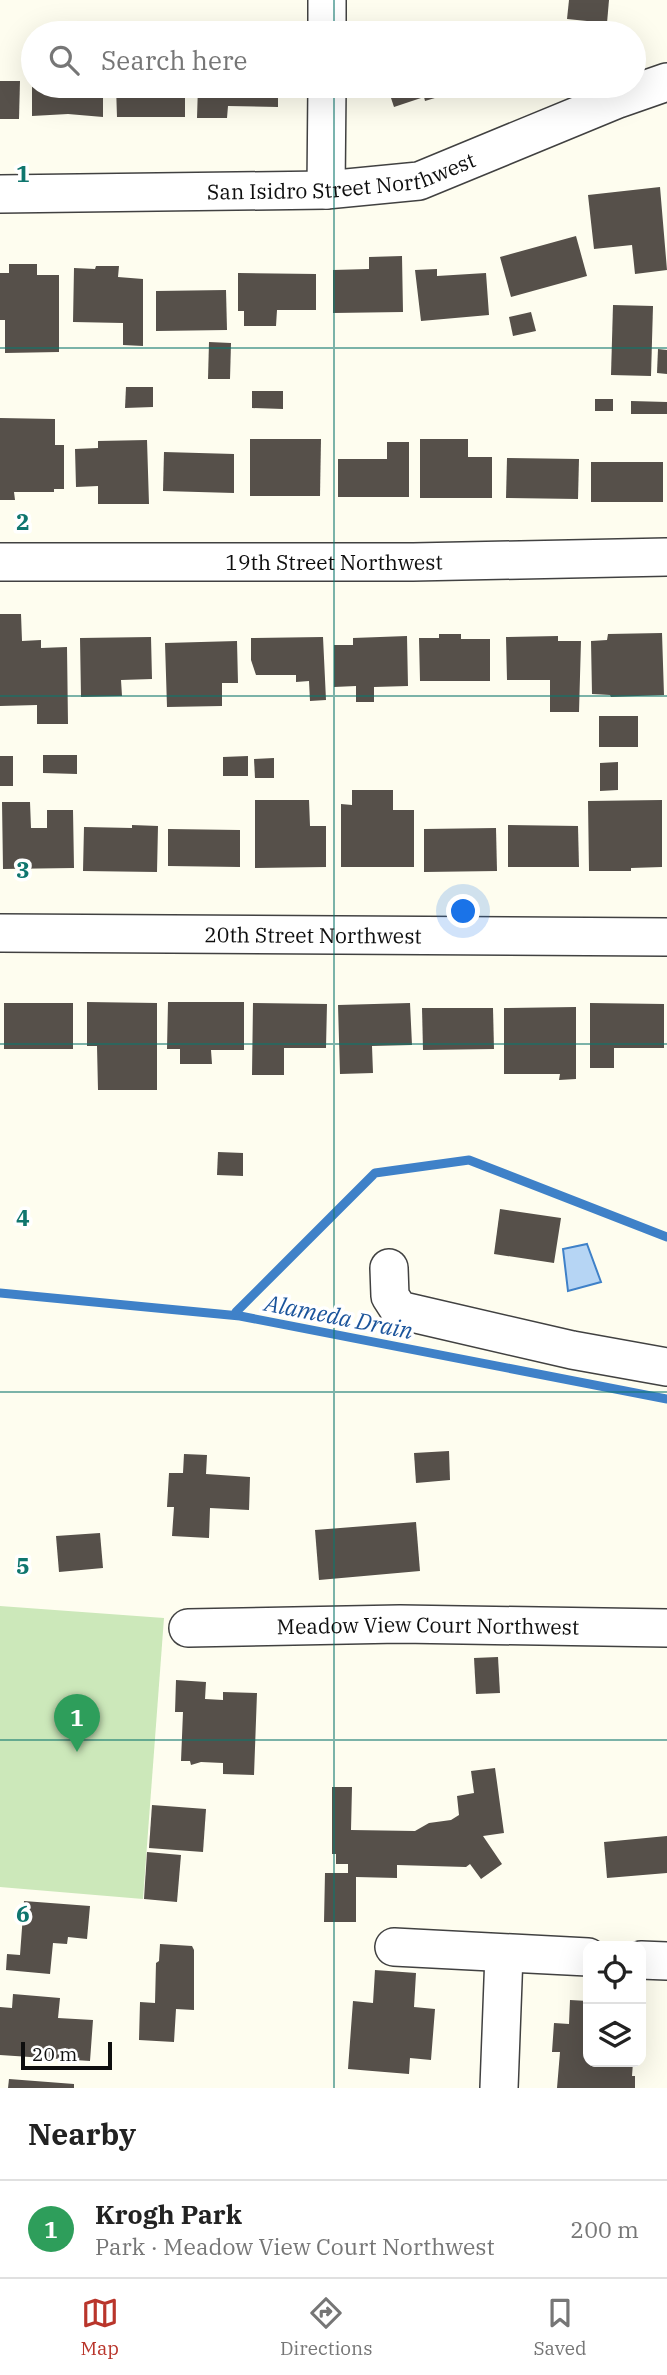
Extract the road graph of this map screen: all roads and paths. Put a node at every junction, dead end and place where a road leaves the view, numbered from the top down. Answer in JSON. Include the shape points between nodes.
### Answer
{"nodes":[{"id":1,"x":327,"y":0,"type":"edge"},
{"id":2,"x":327,"y":21,"type":"edge"},
{"id":3,"x":667,"y":82,"type":"edge"},
{"id":4,"x":646,"y":89,"type":"edge"},
{"id":5,"x":327,"y":98,"type":"edge"},
{"id":6,"x":621,"y":98,"type":"edge"},
{"id":7,"x":326,"y":190,"type":"junction"},
{"id":8,"x":0,"y":194,"type":"edge"},
{"id":9,"x":667,"y":557,"type":"edge"},
{"id":10,"x":0,"y":562,"type":"edge"},
{"id":11,"x":0,"y":933,"type":"edge"},
{"id":12,"x":667,"y":937,"type":"edge"},
{"id":13,"x":389,"y":1268,"type":"dead end"},
{"id":14,"x":667,"y":1367,"type":"edge"},
{"id":15,"x":188,"y":1628,"type":"dead end"},
{"id":16,"x":667,"y":1628,"type":"edge"},
{"id":17,"x":394,"y":1947,"type":"dead end"},
{"id":18,"x":504,"y":1954,"type":"junction"},
{"id":19,"x":583,"y":1957,"type":"edge"},
{"id":20,"x":646,"y":1960,"type":"edge"},
{"id":21,"x":667,"y":1961,"type":"edge"},
{"id":22,"x":499,"y":2088,"type":"edge"}],
"edges":[{"from":1,"to":2,"type":"street"},
{"from":3,"to":4,"type":"street","name":"San Isidro Street Northwest"},
{"from":5,"to":7,"type":"street"},
{"from":6,"to":7,"type":"street","name":"San Isidro Street Northwest","via":[[419,181]]},
{"from":7,"to":8,"type":"street","name":"San Isidro Street Northwest"},
{"from":9,"to":10,"type":"street","name":"19th Street Northwest"},
{"from":11,"to":12,"type":"street","name":"20th Street Northwest"},
{"from":13,"to":14,"type":"street","via":[[390,1296],[399,1310]]},
{"from":15,"to":16,"type":"street","name":"Meadow View Court Northwest","via":[[400,1624]]},
{"from":17,"to":18,"type":"street"},
{"from":18,"to":19,"type":"street"},
{"from":18,"to":22,"type":"street"},
{"from":20,"to":21,"type":"street"}]}
